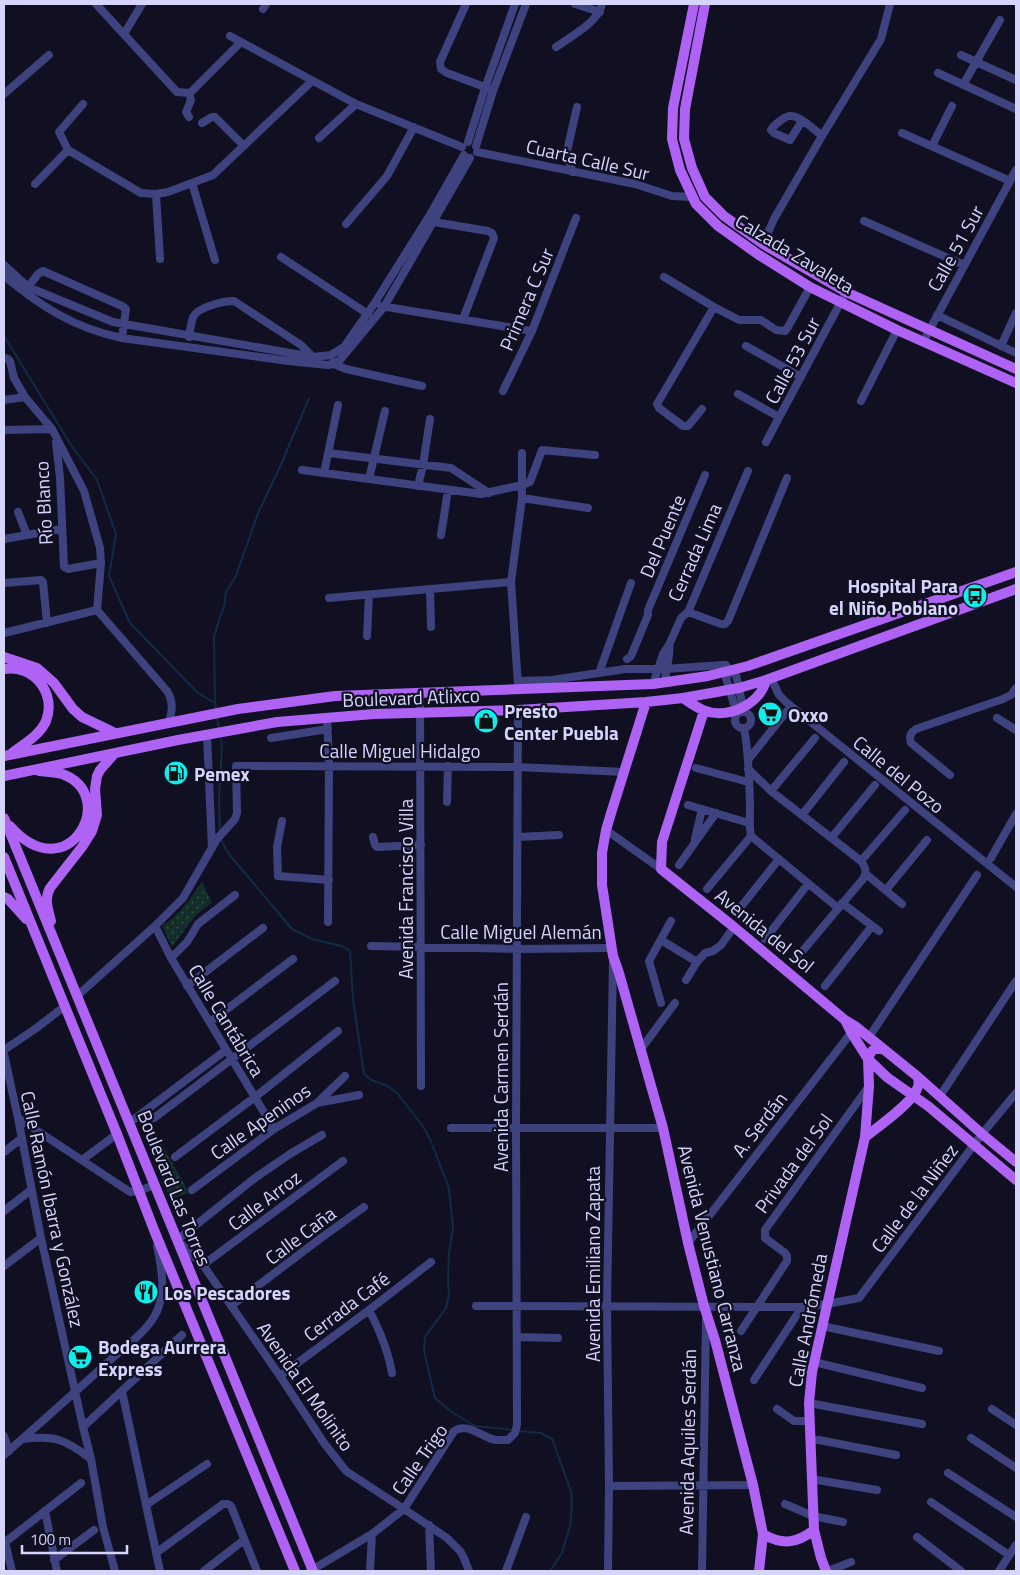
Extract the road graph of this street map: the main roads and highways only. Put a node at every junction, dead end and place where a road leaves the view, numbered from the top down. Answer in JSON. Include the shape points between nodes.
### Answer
{"nodes":[{"id":1,"x":694,"y":4,"type":"edge"},
{"id":2,"x":705,"y":4,"type":"edge"},
{"id":3,"x":1016,"y":369,"type":"edge"},
{"id":4,"x":1016,"y":383,"type":"edge"},
{"id":5,"x":1016,"y":572,"type":"edge"},
{"id":6,"x":1016,"y":589,"type":"edge"},
{"id":7,"x":4,"y":657,"type":"edge"},
{"id":8,"x":4,"y":669,"type":"edge"},
{"id":9,"x":769,"y":679,"type":"junction"},
{"id":10,"x":683,"y":698,"type":"junction"},
{"id":11,"x":646,"y":702,"type":"junction"},
{"id":12,"x":704,"y":710,"type":"junction"},
{"id":13,"x":116,"y":733,"type":"junction"},
{"id":14,"x":115,"y":752,"type":"junction"},
{"id":15,"x":7,"y":755,"type":"edge"},
{"id":16,"x":28,"y":771,"type":"junction"},
{"id":17,"x":4,"y":776,"type":"edge"},
{"id":18,"x":4,"y":819,"type":"edge"},
{"id":19,"x":4,"y":856,"type":"edge"},
{"id":20,"x":4,"y":897,"type":"edge"},
{"id":21,"x":30,"y":923,"type":"junction"},
{"id":22,"x":58,"y":951,"type":"junction"},
{"id":23,"x":853,"y":1029,"type":"junction"},
{"id":24,"x":881,"y":1048,"type":"junction"},
{"id":25,"x":868,"y":1060,"type":"junction"},
{"id":26,"x":918,"y":1077,"type":"junction"},
{"id":27,"x":913,"y":1096,"type":"junction"},
{"id":28,"x":865,"y":1137,"type":"junction"},
{"id":29,"x":1016,"y":1162,"type":"edge"},
{"id":30,"x":1016,"y":1180,"type":"edge"},
{"id":31,"x":814,"y":1530,"type":"junction"},
{"id":32,"x":763,"y":1534,"type":"junction"},
{"id":33,"x":295,"y":1571,"type":"edge"},
{"id":34,"x":312,"y":1571,"type":"edge"},
{"id":35,"x":759,"y":1571,"type":"edge"},
{"id":36,"x":827,"y":1571,"type":"edge"}],
"edges":[{"from":1,"to":4,"type":"main road","name":"Calzada Zavaleta","via":[[673,108],[672,139],[680,170],[696,204],[718,226],[810,287]]},
{"from":2,"to":3,"type":"main road","name":"Calzada Zavaleta","via":[[685,109],[684,138],[692,168],[705,197],[724,216],[763,244],[846,292]]},
{"from":5,"to":13,"type":"main road","name":"Boulevard Atlixco","via":[[748,666],[708,676],[653,684],[518,684],[335,696],[238,709]]},
{"from":6,"to":9,"type":"main road","name":"Boulevard Atlixco"},
{"from":7,"to":13,"type":"main road","via":[[37,668],[82,717]]},
{"from":8,"to":15,"type":"main road","via":[[23,670],[34,676],[43,685],[49,709],[40,732]]},
{"from":9,"to":10,"type":"main road","name":"Boulevard Atlixco"},
{"from":9,"to":12,"type":"main road","via":[[762,692],[740,711],[720,713]]},
{"from":10,"to":11,"type":"main road","name":"Boulevard Atlixco"},
{"from":10,"to":12,"type":"main road"},
{"from":11,"to":14,"type":"main road","name":"Boulevard Atlixco","via":[[374,714],[327,723],[277,722]]},
{"from":11,"to":32,"type":"main road","name":"Avenida Venustiano Carranza","via":[[606,830],[602,885],[612,952],[663,1128],[688,1242],[753,1485]]},
{"from":12,"to":23,"type":"main road","name":"Avenida del Sol","via":[[662,842],[661,869]]},
{"from":13,"to":15,"type":"main road","name":"Boulevard Atlixco"},
{"from":14,"to":16,"type":"main road","name":"Boulevard Atlixco"},
{"from":14,"to":22,"type":"main road","via":[[98,776],[95,790],[97,815],[92,831],[47,894]]},
{"from":16,"to":17,"type":"main road","name":"Boulevard Atlixco"},
{"from":16,"to":18,"type":"main road","via":[[62,774],[73,780],[87,801],[85,825],[70,843],[48,849],[26,841]]},
{"from":18,"to":22,"type":"main road","name":"Boulevard Las Torres"},
{"from":19,"to":21,"type":"main road","name":"Boulevard Las Torres"},
{"from":20,"to":21,"type":"main road"},
{"from":21,"to":33,"type":"main road","name":"Boulevard Las Torres"},
{"from":22,"to":34,"type":"main road","name":"Boulevard Las Torres"},
{"from":23,"to":24,"type":"main road","name":"Avenida del Sol"},
{"from":23,"to":25,"type":"main road","name":"Avenida del Sol"},
{"from":24,"to":25,"type":"main road","via":[[873,1050]]},
{"from":24,"to":26,"type":"main road","name":"Avenida del Sol"},
{"from":25,"to":27,"type":"main road","name":"Avenida del Sol"},
{"from":25,"to":28,"type":"main road","name":"Calle Andrómeda"},
{"from":26,"to":27,"type":"main road"},
{"from":26,"to":29,"type":"main road","name":"Avenida del Sol"},
{"from":27,"to":28,"type":"main road"},
{"from":27,"to":30,"type":"main road","name":"Avenida del Sol"},
{"from":28,"to":31,"type":"main road","name":"Calle Andrómeda","via":[[813,1367],[809,1421]]},
{"from":31,"to":32,"type":"main road","via":[[795,1541],[778,1541]]},
{"from":31,"to":36,"type":"main road","name":"Calle Andrómeda"},
{"from":32,"to":35,"type":"main road","name":"Avenida Venustiano Carranza"}]}
